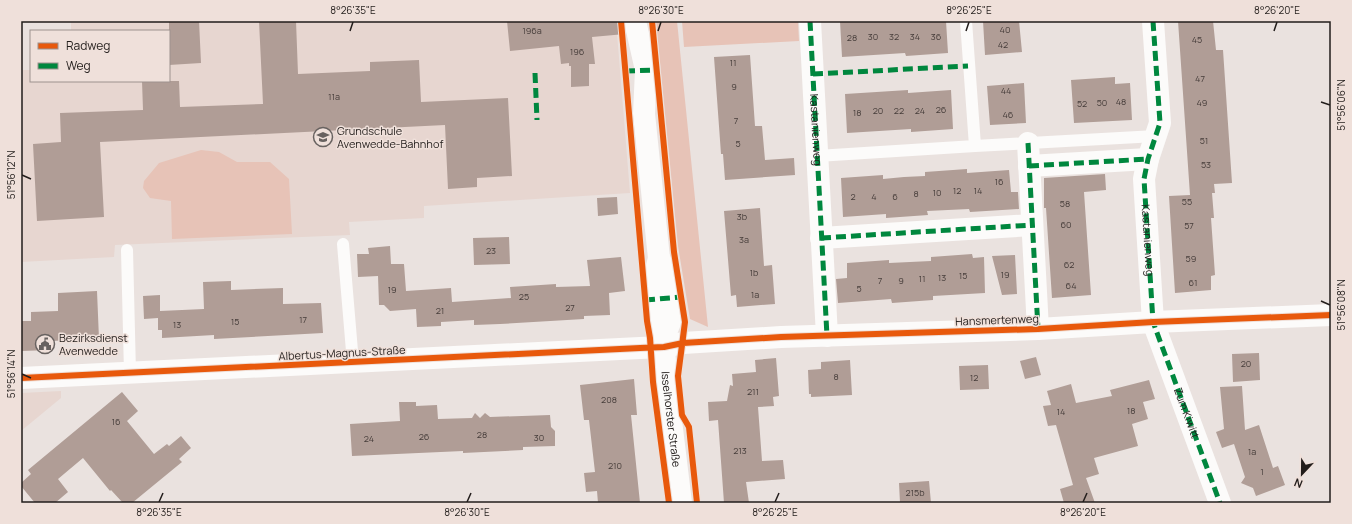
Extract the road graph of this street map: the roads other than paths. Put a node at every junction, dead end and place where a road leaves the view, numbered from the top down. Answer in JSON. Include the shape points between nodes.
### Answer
{"nodes":[{"id":1,"x":635,"y":21,"type":"edge"},
{"id":2,"x":810,"y":21,"type":"edge"},
{"id":3,"x":966,"y":21,"type":"edge"},
{"id":4,"x":1153,"y":21,"type":"edge"},
{"id":5,"x":1156,"y":136,"type":"junction"},
{"id":6,"x":1028,"y":143,"type":"junction"},
{"id":7,"x":975,"y":146,"type":"junction"},
{"id":8,"x":817,"y":156,"type":"junction"},
{"id":9,"x":1148,"y":159,"type":"junction"},
{"id":10,"x":1029,"y":166,"type":"junction"},
{"id":11,"x":1032,"y":225,"type":"junction"},
{"id":12,"x":821,"y":238,"type":"junction"},
{"id":13,"x":343,"y":244,"type":"dead end"},
{"id":14,"x":127,"y":250,"type":"dead end"},
{"id":15,"x":1331,"y":315,"type":"edge"},
{"id":16,"x":1153,"y":322,"type":"junction"},
{"id":17,"x":1038,"y":329,"type":"junction"},
{"id":18,"x":827,"y":336,"type":"junction"},
{"id":19,"x":664,"y":341,"type":"junction"},
{"id":20,"x":353,"y":363,"type":"junction"},
{"id":21,"x":130,"y":373,"type":"junction"},
{"id":22,"x":21,"y":378,"type":"edge"},
{"id":23,"x":682,"y":503,"type":"edge"},
{"id":24,"x":1220,"y":503,"type":"edge"}],
"edges":[{"from":1,"to":19,"type":"street","name":"Isselhorster Straße","via":[[632,71],[634,88],[644,112],[659,258],[653,283],[657,316]]},
{"from":2,"to":8,"type":"street","name":"Kastanienweg"},
{"from":3,"to":7,"type":"lane"},
{"from":4,"to":5,"type":"street","name":"Kastanienweg","via":[[1160,123]]},
{"from":5,"to":6,"type":"lane"},
{"from":5,"to":9,"type":"street","name":"Kastanienweg"},
{"from":6,"to":7,"type":"lane"},
{"from":6,"to":10,"type":"street"},
{"from":7,"to":8,"type":"lane"},
{"from":8,"to":12,"type":"street","name":"Kastanienweg"},
{"from":9,"to":10,"type":"street"},
{"from":9,"to":16,"type":"street","name":"Kastanienweg","via":[[1144,180]]},
{"from":10,"to":11,"type":"street"},
{"from":11,"to":12,"type":"street"},
{"from":11,"to":17,"type":"street"},
{"from":12,"to":18,"type":"street","name":"Kastanienweg"},
{"from":13,"to":20,"type":"lane"},
{"from":14,"to":21,"type":"lane"},
{"from":15,"to":16,"type":"street","name":"Hansmertenweg"},
{"from":16,"to":17,"type":"street","name":"Hansmertenweg"},
{"from":16,"to":24,"type":"street","name":"Zum Kiwitt"},
{"from":17,"to":18,"type":"street","name":"Hansmertenweg"},
{"from":18,"to":19,"type":"street","name":"Hansmertenweg","via":[[684,343]]},
{"from":19,"to":20,"type":"street","name":"Albertus-Magnus-Straße"},
{"from":19,"to":23,"type":"street","name":"Isselhorster Straße","via":[[666,379]]},
{"from":20,"to":21,"type":"street","name":"Albertus-Magnus-Straße"},
{"from":21,"to":22,"type":"street","name":"Albertus-Magnus-Straße"}]}
